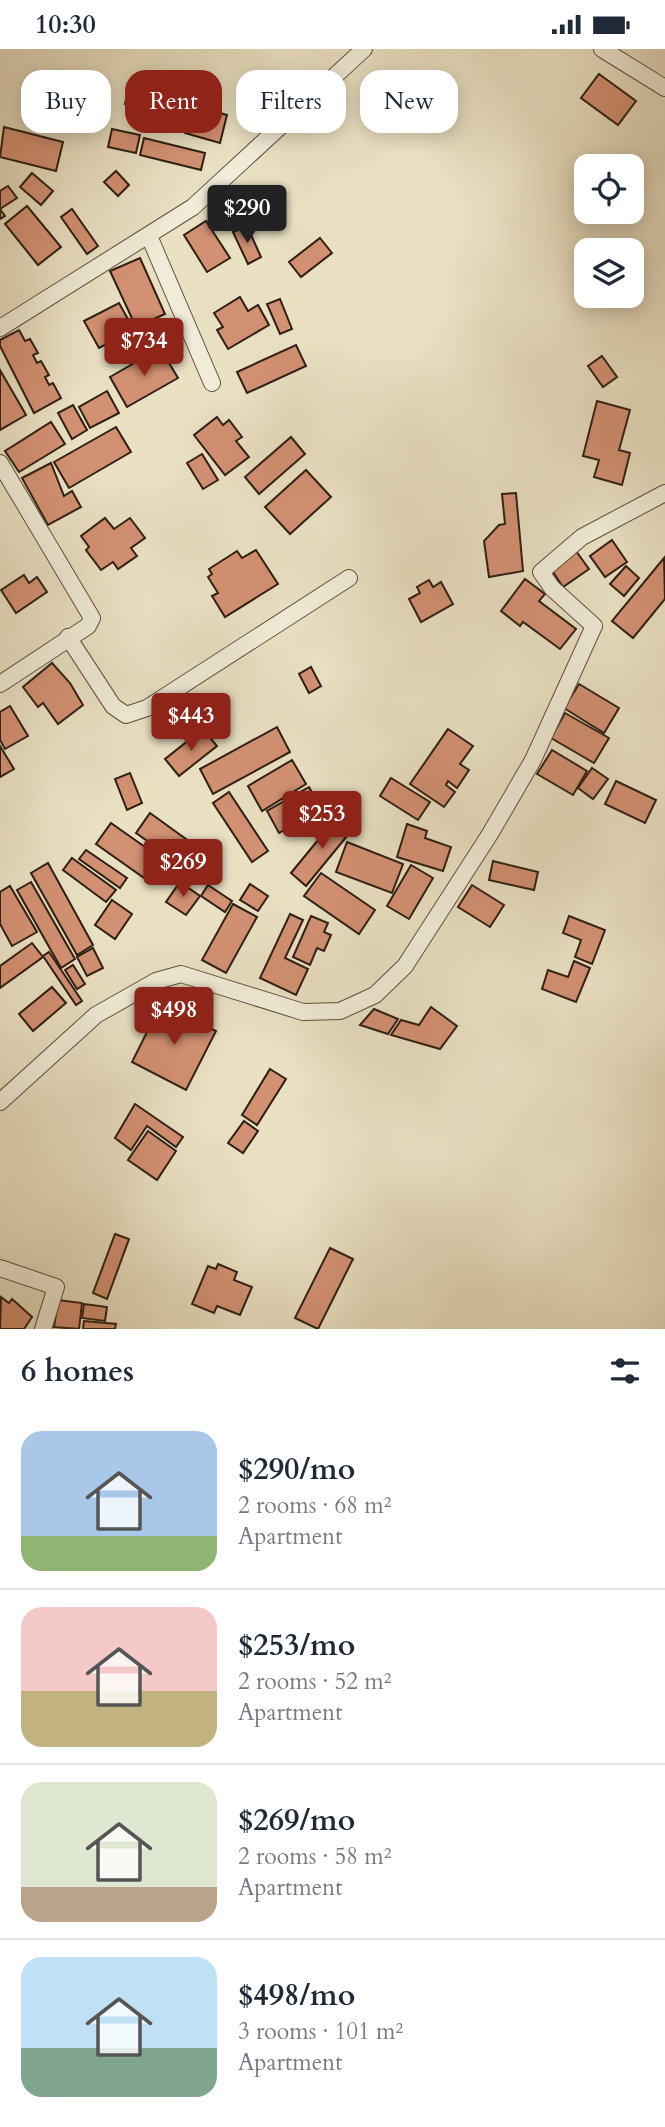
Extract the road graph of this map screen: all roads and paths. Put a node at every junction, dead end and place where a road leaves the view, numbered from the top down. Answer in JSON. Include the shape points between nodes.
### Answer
{"nodes":[{"id":1,"x":364,"y":49,"type":"edge"},
{"id":2,"x":602,"y":49,"type":"edge"},
{"id":3,"x":665,"y":88,"type":"edge"},
{"id":4,"x":149,"y":236,"type":"junction"},
{"id":5,"x":0,"y":328,"type":"edge"},
{"id":6,"x":212,"y":383,"type":"dead end"},
{"id":7,"x":0,"y":463,"type":"edge"},
{"id":8,"x":665,"y":493,"type":"edge"},
{"id":9,"x":349,"y":578,"type":"dead end"},
{"id":10,"x":68,"y":637,"type":"junction"},
{"id":11,"x":0,"y":684,"type":"edge"},
{"id":12,"x":0,"y":1102,"type":"edge"},
{"id":13,"x":0,"y":1268,"type":"edge"},
{"id":14,"x":43,"y":1329,"type":"edge"}],
"edges":[{"from":1,"to":4,"type":"street","via":[[214,190]]},
{"from":2,"to":3,"type":"street"},
{"from":4,"to":5,"type":"street"},
{"from":4,"to":6,"type":"street"},
{"from":7,"to":10,"type":"street","via":[[92,618],[88,626]]},
{"from":8,"to":12,"type":"street","via":[[582,537],[541,572],[594,626],[533,760],[449,900],[389,983],[358,1005],[303,1012],[181,974],[156,981],[96,1016]]},
{"from":9,"to":10,"type":"street","via":[[133,714],[126,715],[113,706]]},
{"from":10,"to":11,"type":"street"},
{"from":13,"to":14,"type":"street","via":[[55,1287]]}]}
